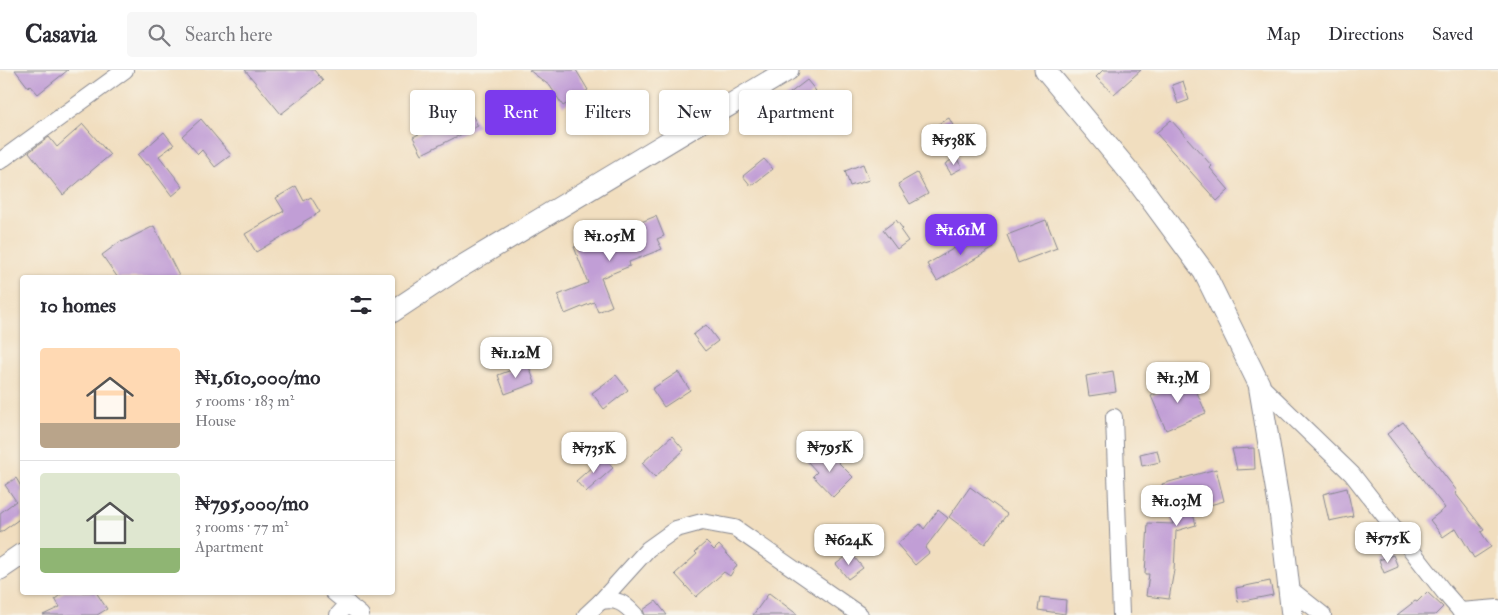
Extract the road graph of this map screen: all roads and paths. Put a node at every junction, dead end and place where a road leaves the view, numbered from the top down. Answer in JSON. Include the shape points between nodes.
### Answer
{"nodes":[{"id":1,"x":125,"y":70,"type":"edge"},
{"id":2,"x":788,"y":70,"type":"edge"},
{"id":3,"x":1045,"y":70,"type":"edge"},
{"id":4,"x":0,"y":161,"type":"edge"},
{"id":5,"x":395,"y":310,"type":"edge"},
{"id":6,"x":1259,"y":384,"type":"junction"},
{"id":7,"x":1114,"y":417,"type":"dead end"},
{"id":8,"x":20,"y":555,"type":"edge"},
{"id":9,"x":0,"y":568,"type":"edge"},
{"id":10,"x":1289,"y":588,"type":"junction"},
{"id":11,"x":335,"y":595,"type":"edge"},
{"id":12,"x":601,"y":601,"type":"junction"},
{"id":13,"x":1498,"y":608,"type":"edge"},
{"id":14,"x":343,"y":609,"type":"edge"},
{"id":15,"x":1462,"y":613,"type":"edge"},
{"id":16,"x":361,"y":615,"type":"edge"},
{"id":17,"x":586,"y":615,"type":"edge"},
{"id":18,"x":635,"y":615,"type":"edge"},
{"id":19,"x":860,"y":615,"type":"edge"},
{"id":20,"x":1121,"y":615,"type":"edge"},
{"id":21,"x":1292,"y":615,"type":"edge"},
{"id":22,"x":1323,"y":615,"type":"edge"}],
"edges":[{"from":1,"to":4,"type":"street"},
{"from":2,"to":5,"type":"street","via":[[462,266]]},
{"from":3,"to":6,"type":"street","via":[[1137,181],[1204,272]]},
{"from":6,"to":10,"type":"street"},
{"from":6,"to":15,"type":"street","via":[[1352,474]]},
{"from":7,"to":20,"type":"street"},
{"from":8,"to":9,"type":"street"},
{"from":10,"to":21,"type":"street"},
{"from":10,"to":22,"type":"street"},
{"from":11,"to":14,"type":"street"},
{"from":12,"to":17,"type":"street"},
{"from":12,"to":18,"type":"street","via":[[612,599],[624,603]]},
{"from":12,"to":19,"type":"street","via":[[648,549],[676,529],[702,522],[735,528]]},
{"from":13,"to":15,"type":"street"},
{"from":14,"to":16,"type":"street"}]}
